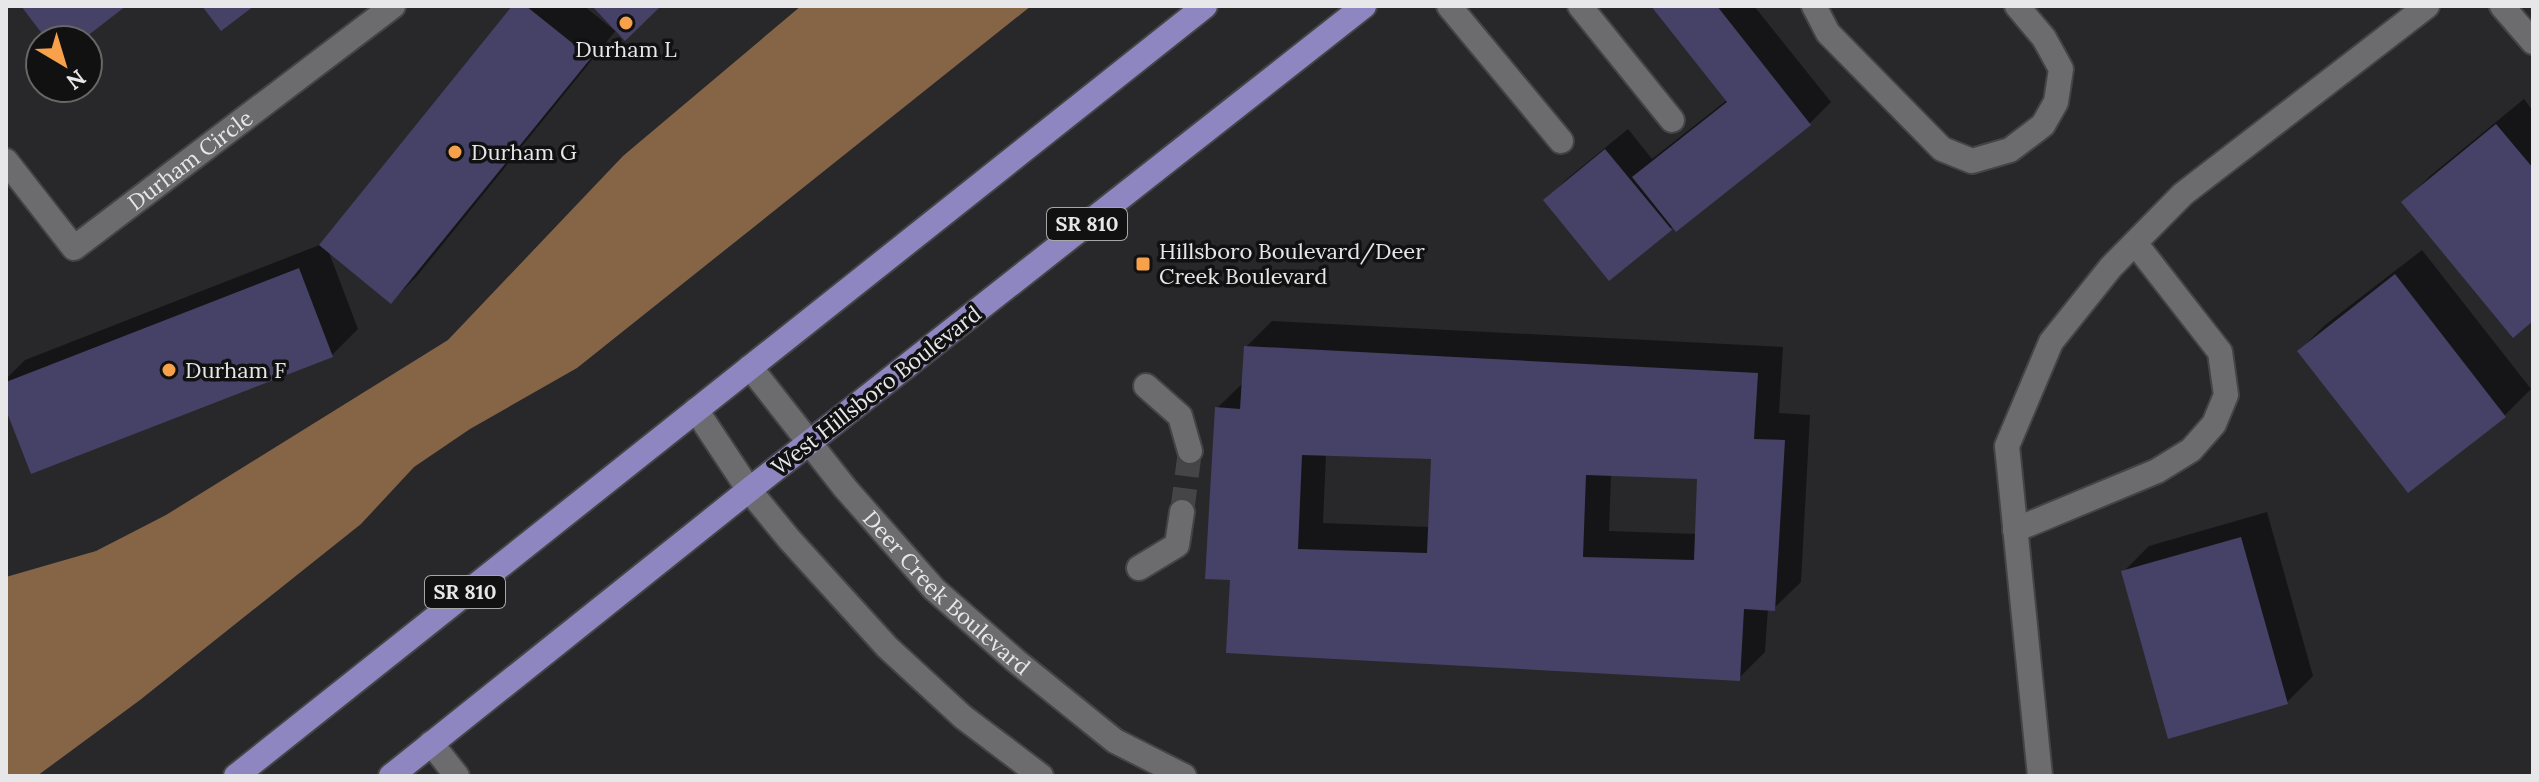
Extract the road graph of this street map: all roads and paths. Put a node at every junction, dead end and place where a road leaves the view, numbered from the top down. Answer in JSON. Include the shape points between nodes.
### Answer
{"nodes":[{"id":1,"x":393,"y":6,"type":"edge"},
{"id":2,"x":1205,"y":6,"type":"edge"},
{"id":3,"x":1364,"y":6,"type":"edge"},
{"id":4,"x":1449,"y":6,"type":"edge"},
{"id":5,"x":1580,"y":6,"type":"edge"},
{"id":6,"x":1814,"y":6,"type":"edge"},
{"id":7,"x":2017,"y":6,"type":"edge"},
{"id":8,"x":2427,"y":6,"type":"edge"},
{"id":9,"x":2502,"y":6,"type":"edge"},
{"id":10,"x":2533,"y":42,"type":"edge"},
{"id":11,"x":1672,"y":120,"type":"dead end"},
{"id":12,"x":1561,"y":141,"type":"dead end"},
{"id":13,"x":6,"y":161,"type":"edge"},
{"id":14,"x":2135,"y":243,"type":"junction"},
{"id":15,"x":750,"y":367,"type":"junction"},
{"id":16,"x":1146,"y":386,"type":"dead end"},
{"id":17,"x":696,"y":410,"type":"junction"},
{"id":18,"x":811,"y":442,"type":"junction"},
{"id":19,"x":1190,"y":451,"type":"tunnel mouth"},
{"id":20,"x":749,"y":490,"type":"junction"},
{"id":21,"x":1182,"y":512,"type":"tunnel mouth"},
{"id":22,"x":2015,"y":530,"type":"junction"},
{"id":23,"x":1139,"y":568,"type":"dead end"},
{"id":24,"x":431,"y":743,"type":"junction"},
{"id":25,"x":236,"y":776,"type":"edge"},
{"id":26,"x":391,"y":776,"type":"edge"},
{"id":27,"x":457,"y":776,"type":"edge"},
{"id":28,"x":1041,"y":776,"type":"edge"},
{"id":29,"x":1184,"y":776,"type":"edge"},
{"id":30,"x":2040,"y":776,"type":"edge"}],
"edges":[{"from":1,"to":13,"type":"street","name":"Durham Circle","via":[[74,248]]},
{"from":2,"to":15,"type":"main road","number":"SR 810"},
{"from":3,"to":18,"type":"main road","name":"West Hillsboro Boulevard","number":"SR 810"},
{"from":4,"to":12,"type":"street"},
{"from":5,"to":11,"type":"street"},
{"from":6,"to":7,"type":"street","via":[[1828,33],[1942,149],[1972,161],[2010,150],[2043,125],[2056,102],[2061,69]]},
{"from":8,"to":14,"type":"street","via":[[2183,194]]},
{"from":9,"to":10,"type":"street"},
{"from":14,"to":22,"type":"street","via":[[2051,342],[2007,446]]},
{"from":14,"to":22,"type":"street","via":[[2220,352],[2226,395],[2220,410],[2191,450],[2157,471]]},
{"from":15,"to":17,"type":"main road","number":"SR 810"},
{"from":15,"to":18,"type":"street","name":"Deer Creek Boulevard"},
{"from":16,"to":19,"type":"street","via":[[1180,416]]},
{"from":17,"to":20,"type":"street"},
{"from":17,"to":25,"type":"main road","number":"SR 810"},
{"from":18,"to":20,"type":"main road","name":"West Hillsboro Boulevard","number":"SR 810"},
{"from":18,"to":29,"type":"street","name":"Deer Creek Boulevard","via":[[934,589],[1115,741]]},
{"from":20,"to":24,"type":"main road","name":"West Hillsboro Boulevard","number":"SR 810"},
{"from":20,"to":28,"type":"street","via":[[887,647],[963,717]]},
{"from":21,"to":23,"type":"street","via":[[1177,545]]},
{"from":22,"to":30,"type":"street"},
{"from":24,"to":26,"type":"main road","name":"West Hillsboro Boulevard","number":"SR 810"},
{"from":24,"to":27,"type":"street"}]}
